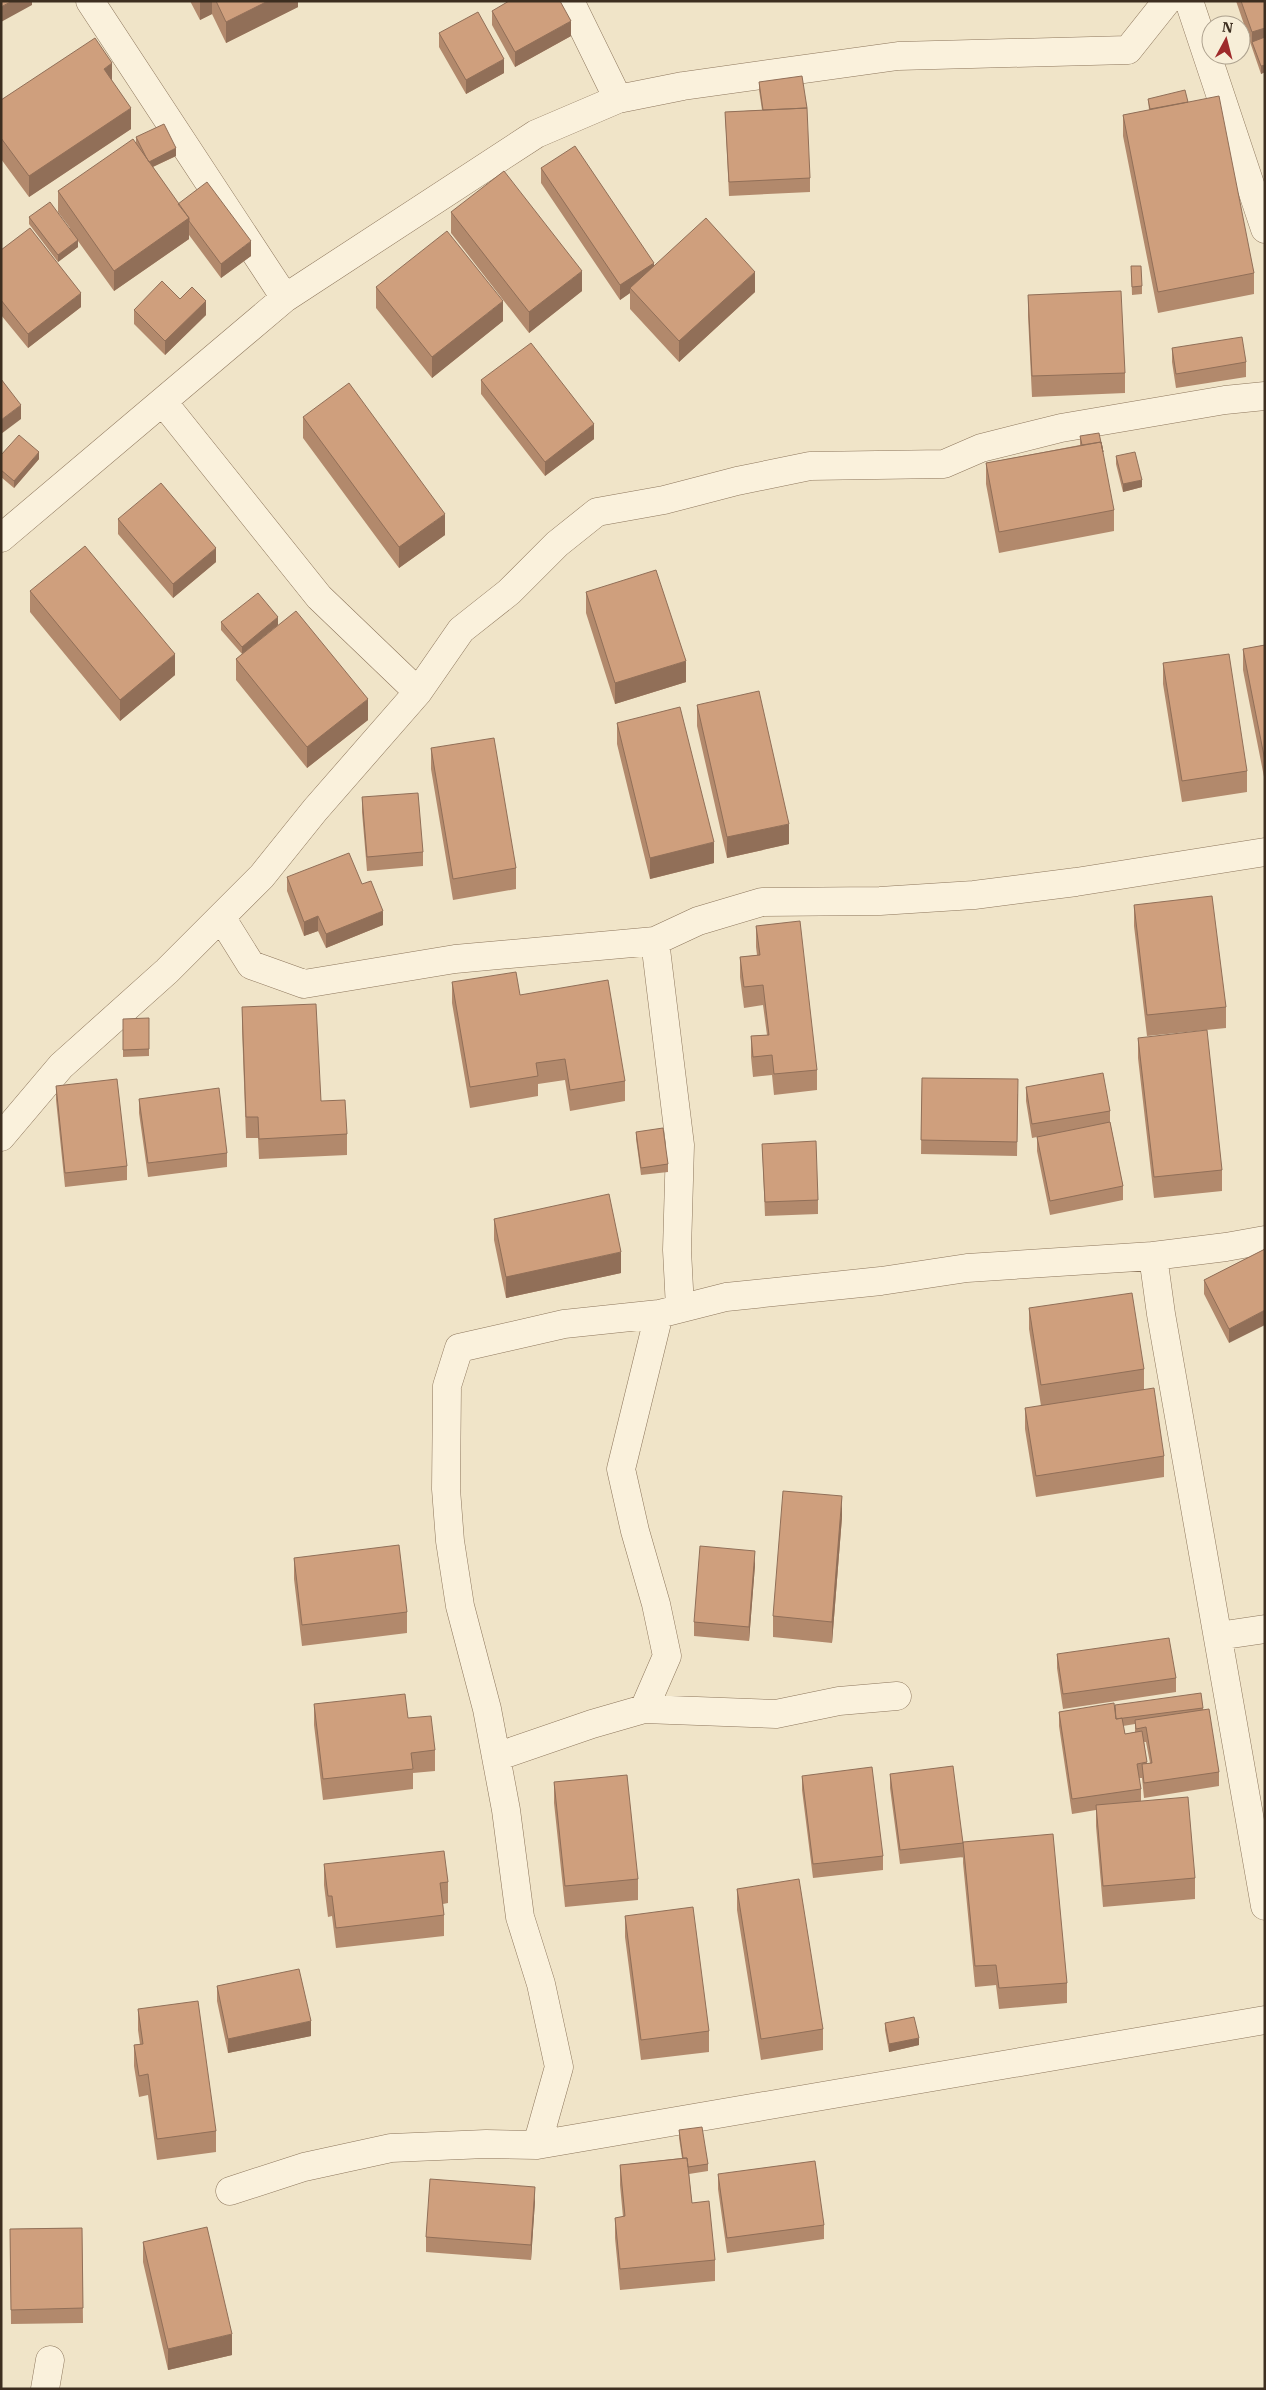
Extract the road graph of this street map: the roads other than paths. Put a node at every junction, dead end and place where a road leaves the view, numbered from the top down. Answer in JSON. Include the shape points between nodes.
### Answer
{"nodes":[{"id":1,"x":90,"y":1,"type":"edge"},
{"id":2,"x":570,"y":1,"type":"edge"},
{"id":3,"x":1167,"y":1,"type":"edge"},
{"id":4,"x":1189,"y":1,"type":"edge"},
{"id":5,"x":618,"y":100,"type":"junction"},
{"id":6,"x":1265,"y":229,"type":"edge"},
{"id":7,"x":284,"y":298,"type":"junction"},
{"id":8,"x":1265,"y":396,"type":"edge"},
{"id":9,"x":163,"y":402,"type":"junction"},
{"id":10,"x":1,"y":538,"type":"edge"},
{"id":11,"x":418,"y":692,"type":"junction"},
{"id":12,"x":1265,"y":852,"type":"edge"},
{"id":13,"x":221,"y":917,"type":"junction"},
{"id":14,"x":655,"y":941,"type":"junction"},
{"id":15,"x":1,"y":1137,"type":"edge"},
{"id":16,"x":1265,"y":1240,"type":"edge"},
{"id":17,"x":1154,"y":1256,"type":"junction"},
{"id":18,"x":669,"y":1311,"type":"junction"},
{"id":19,"x":1265,"y":1629,"type":"edge"},
{"id":20,"x":1218,"y":1636,"type":"junction"},
{"id":21,"x":897,"y":1696,"type":"dead end"},
{"id":22,"x":644,"y":1709,"type":"junction"},
{"id":23,"x":496,"y":1757,"type":"junction"},
{"id":24,"x":1265,"y":1906,"type":"edge"},
{"id":25,"x":1265,"y":2020,"type":"edge"},
{"id":26,"x":537,"y":2145,"type":"junction"},
{"id":27,"x":230,"y":2191,"type":"dead end"},
{"id":28,"x":50,"y":2360,"type":"dead end"},
{"id":29,"x":45,"y":2389,"type":"edge"}],
"edges":[{"from":1,"to":7,"type":"street"},
{"from":2,"to":5,"type":"street"},
{"from":3,"to":5,"type":"street","via":[[1128,50],[898,56],[683,86]]},
{"from":4,"to":6,"type":"street"},
{"from":5,"to":7,"type":"street","via":[[536,134]]},
{"from":7,"to":9,"type":"street"},
{"from":8,"to":11,"type":"street","via":[[1060,428],[981,448],[944,464],[810,466],[597,512],[557,544],[509,592],[460,630]]},
{"from":9,"to":10,"type":"street"},
{"from":9,"to":11,"type":"street","via":[[319,597]]},
{"from":11,"to":13,"type":"street","via":[[262,876]]},
{"from":12,"to":14,"type":"street","via":[[974,895],[880,901],[762,902],[698,921]]},
{"from":13,"to":14,"type":"street","via":[[250,965],[304,984],[455,960]]},
{"from":13,"to":15,"type":"street","via":[[167,971],[60,1066]]},
{"from":14,"to":18,"type":"street","via":[[680,1145],[677,1240]]},
{"from":16,"to":17,"type":"street"},
{"from":17,"to":18,"type":"street","via":[[967,1268],[881,1281],[726,1297]]},
{"from":17,"to":20,"type":"street"},
{"from":18,"to":22,"type":"street","via":[[622,1469],[667,1656]]},
{"from":18,"to":23,"type":"street","via":[[564,1324],[459,1348],[447,1386],[446,1489],[450,1541],[460,1606]]},
{"from":19,"to":20,"type":"street"},
{"from":20,"to":24,"type":"street"},
{"from":21,"to":22,"type":"street","via":[[839,1701],[776,1714]]},
{"from":22,"to":23,"type":"street"},
{"from":23,"to":26,"type":"street","via":[[520,1918],[541,1984],[559,2067]]},
{"from":25,"to":26,"type":"street"},
{"from":26,"to":27,"type":"street","via":[[391,2148],[304,2167]]},
{"from":28,"to":29,"type":"street"}]}
